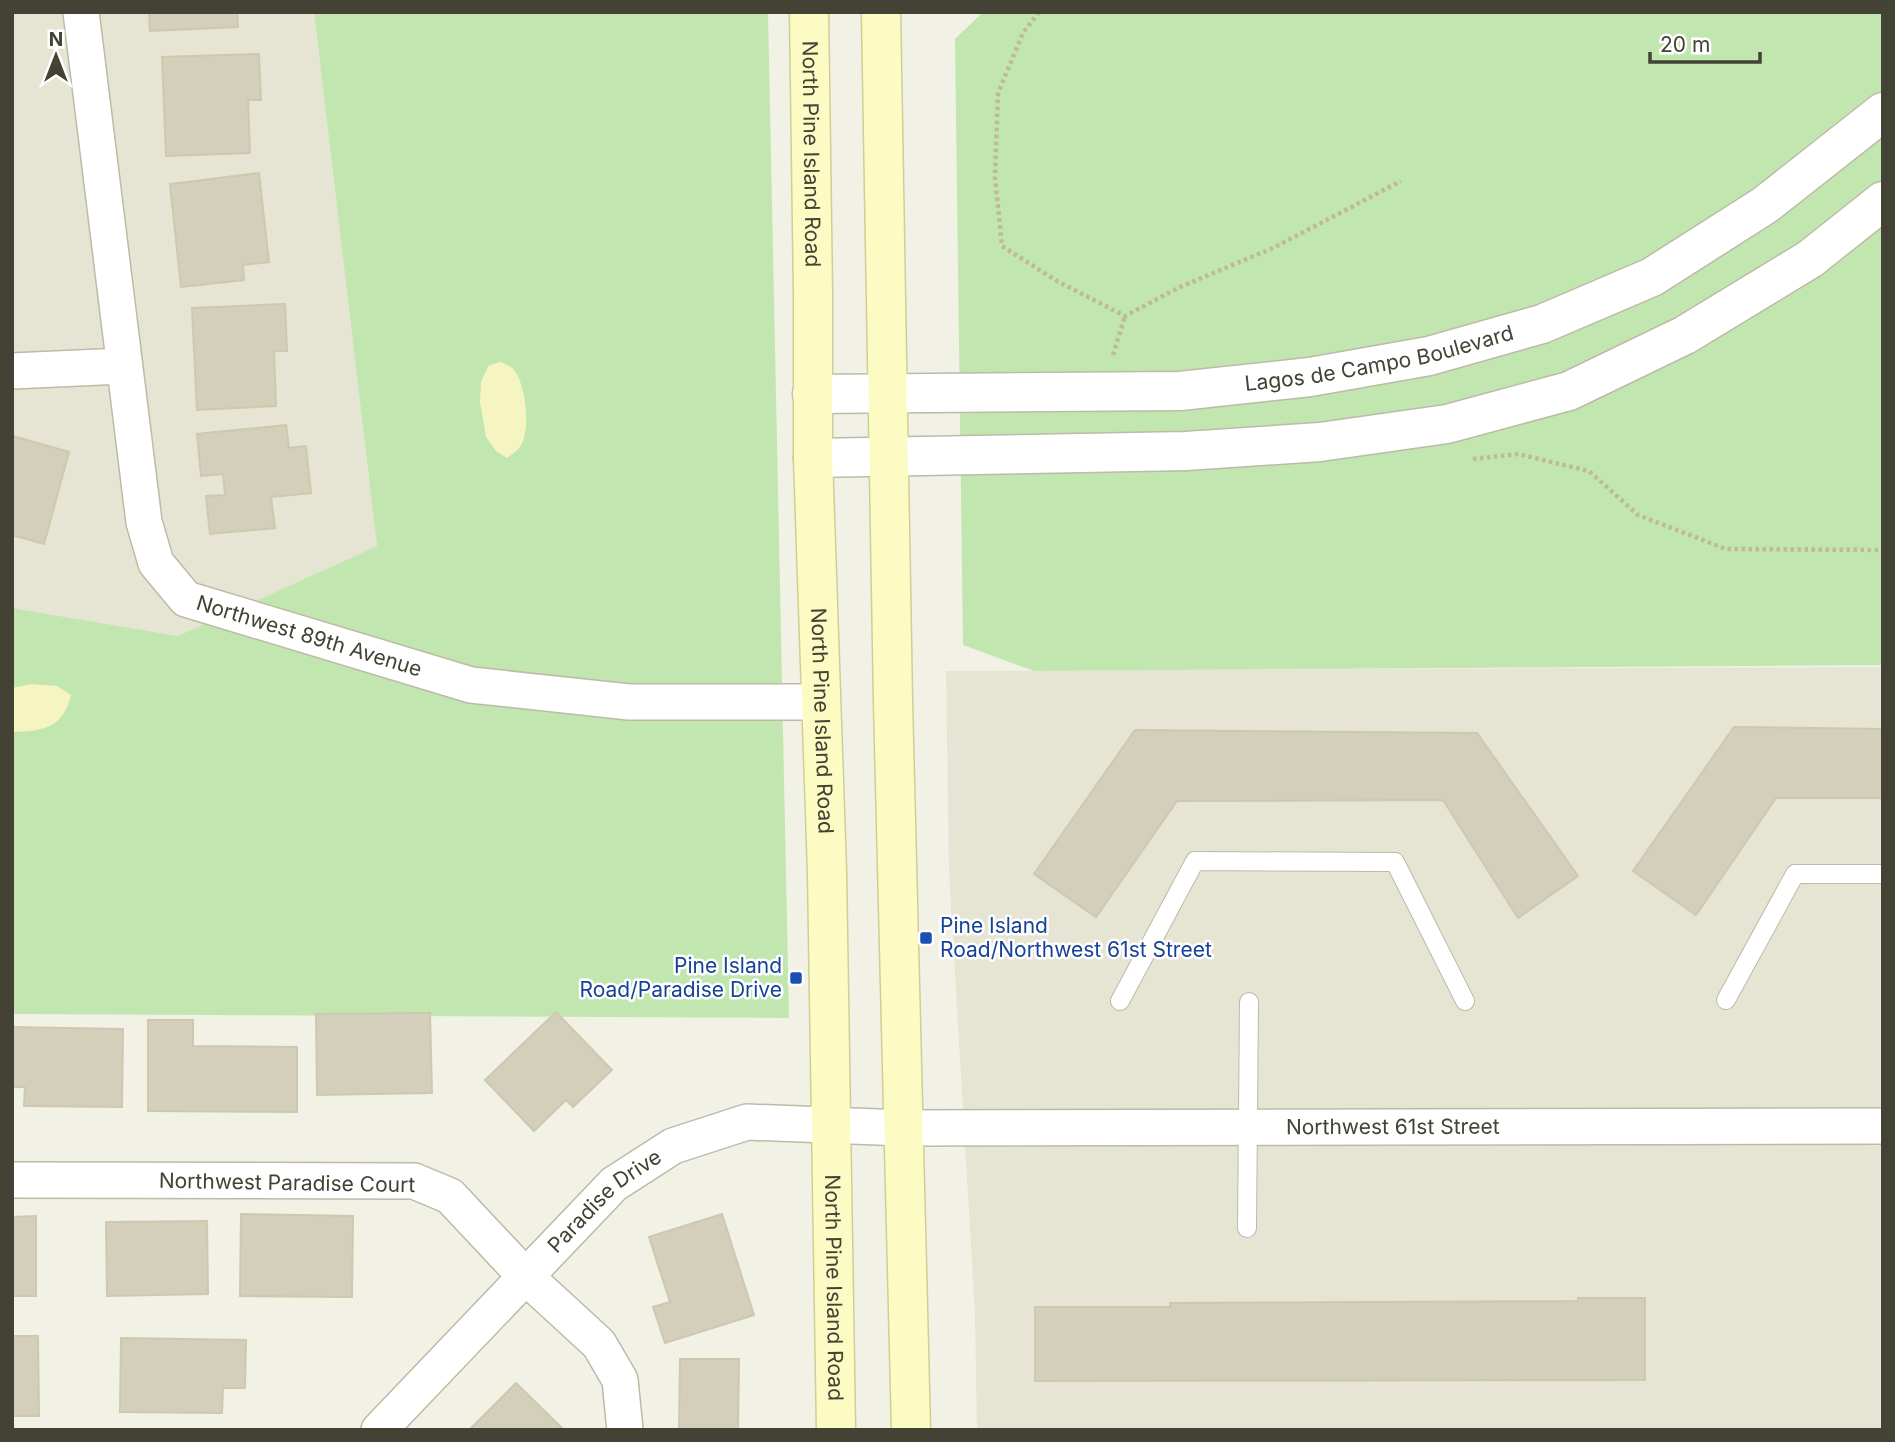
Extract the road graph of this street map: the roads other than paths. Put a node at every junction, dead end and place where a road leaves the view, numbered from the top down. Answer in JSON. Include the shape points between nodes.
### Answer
{"nodes":[{"id":1,"x":81,"y":12,"type":"edge"},
{"id":2,"x":809,"y":12,"type":"edge"},
{"id":3,"x":881,"y":12,"type":"edge"},
{"id":4,"x":1883,"y":112,"type":"edge"},
{"id":5,"x":1883,"y":201,"type":"edge"},
{"id":6,"x":123,"y":366,"type":"junction"},
{"id":7,"x":12,"y":371,"type":"edge"},
{"id":8,"x":812,"y":394,"type":"junction"},
{"id":9,"x":888,"y":394,"type":"junction"},
{"id":10,"x":889,"y":456,"type":"junction"},
{"id":11,"x":813,"y":458,"type":"junction"},
{"id":12,"x":821,"y":702,"type":"junction"},
{"id":13,"x":1883,"y":874,"type":"edge"},
{"id":14,"x":1726,"y":1000,"type":"dead end"},
{"id":15,"x":1120,"y":1001,"type":"dead end"},
{"id":16,"x":1465,"y":1001,"type":"dead end"},
{"id":17,"x":1250,"y":1002,"type":"dead end"},
{"id":18,"x":832,"y":1124,"type":"junction"},
{"id":19,"x":1883,"y":1126,"type":"edge"},
{"id":20,"x":1248,"y":1127,"type":"junction"},
{"id":21,"x":904,"y":1128,"type":"junction"},
{"id":22,"x":12,"y":1180,"type":"edge"},
{"id":23,"x":1247,"y":1228,"type":"dead end"},
{"id":24,"x":525,"y":1276,"type":"junction"},
{"id":25,"x":379,"y":1430,"type":"edge"},
{"id":26,"x":625,"y":1430,"type":"edge"},
{"id":27,"x":836,"y":1430,"type":"edge"},
{"id":28,"x":911,"y":1430,"type":"edge"}],
"edges":[{"from":1,"to":6,"type":"street","name":"Northwest 89th Avenue"},
{"from":2,"to":8,"type":"main road","name":"North Pine Island Road"},
{"from":3,"to":9,"type":"main road"},
{"from":4,"to":9,"type":"street","name":"Lagos de Campo Boulevard","via":[[1765,205],[1652,276],[1542,324],[1442,353],[1310,377],[1180,391]]},
{"from":5,"to":10,"type":"street","via":[[1810,259],[1685,335],[1569,391],[1447,424],[1320,442],[1186,451]]},
{"from":6,"to":7,"type":"street"},
{"from":6,"to":12,"type":"street","name":"Northwest 89th Avenue","via":[[144,522],[156,563],[186,599],[471,685],[629,702]]},
{"from":8,"to":9,"type":"street","name":"Lagos de Campo Boulevard"},
{"from":8,"to":11,"type":"main road","name":"North Pine Island Road"},
{"from":9,"to":10,"type":"main road"},
{"from":10,"to":11,"type":"street"},
{"from":10,"to":21,"type":"main road"},
{"from":11,"to":12,"type":"main road","name":"North Pine Island Road"},
{"from":12,"to":18,"type":"main road","name":"North Pine Island Road"},
{"from":13,"to":14,"type":"lane","via":[[1795,874]]},
{"from":15,"to":16,"type":"lane","via":[[1195,861],[1395,862]]},
{"from":17,"to":20,"type":"lane"},
{"from":18,"to":21,"type":"street","name":"Paradise Drive"},
{"from":18,"to":24,"type":"street","name":"Paradise Drive","via":[[747,1122],[673,1146],[614,1184]]},
{"from":18,"to":27,"type":"main road","name":"North Pine Island Road"},
{"from":19,"to":20,"type":"street","name":"Northwest 61st Street"},
{"from":20,"to":21,"type":"street","name":"Northwest 61st Street"},
{"from":20,"to":23,"type":"lane"},
{"from":21,"to":28,"type":"main road"},
{"from":22,"to":24,"type":"street","name":"Northwest Paradise Court","via":[[414,1181],[450,1196]]},
{"from":24,"to":25,"type":"street","name":"Paradise Drive"},
{"from":24,"to":26,"type":"street","name":"Northwest Paradise Court","via":[[599,1344],[620,1380]]}]}
